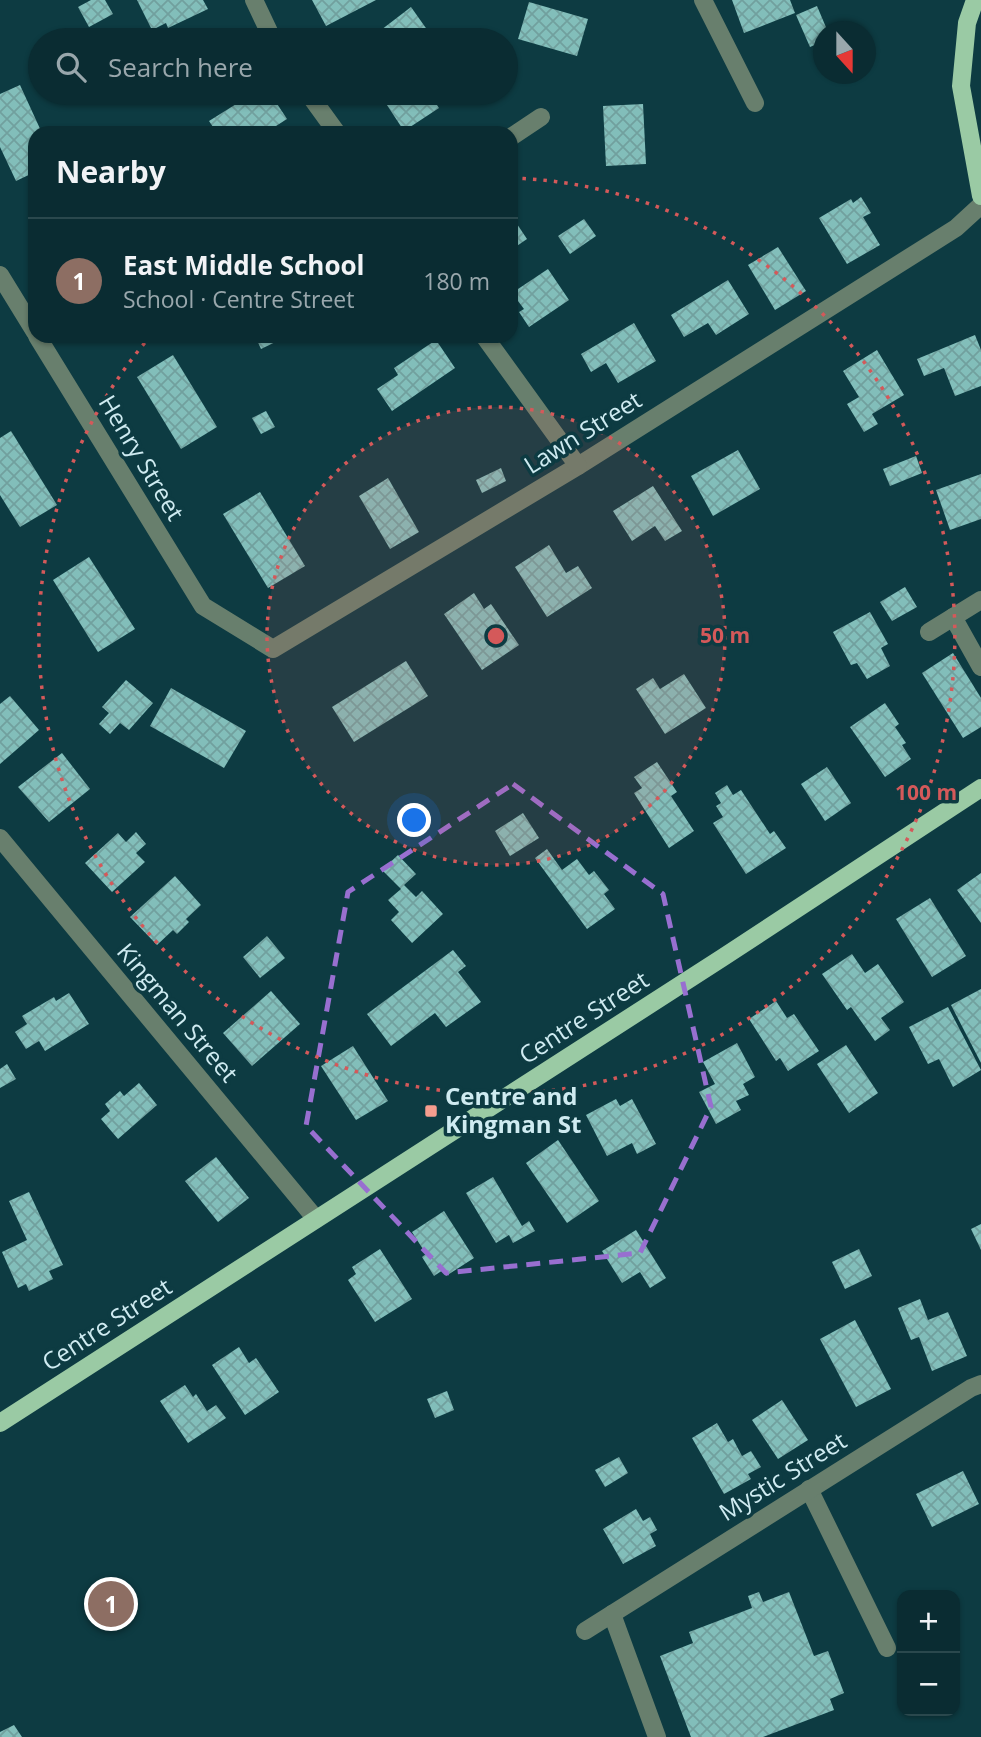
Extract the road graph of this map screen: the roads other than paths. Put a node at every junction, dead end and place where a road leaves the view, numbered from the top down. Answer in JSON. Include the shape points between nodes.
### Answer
{"nodes":[{"id":1,"x":254,"y":0,"type":"edge"},
{"id":2,"x":703,"y":0,"type":"edge"},
{"id":3,"x":975,"y":0,"type":"edge"},
{"id":4,"x":267,"y":28,"type":"edge"},
{"id":5,"x":755,"y":103,"type":"dead end"},
{"id":6,"x":317,"y":105,"type":"edge"},
{"id":7,"x":541,"y":117,"type":"dead end"},
{"id":8,"x":332,"y":126,"type":"edge"},
{"id":9,"x":518,"y":132,"type":"edge"},
{"id":10,"x":981,"y":196,"type":"edge"},
{"id":11,"x":981,"y":205,"type":"edge"},
{"id":12,"x":0,"y":275,"type":"edge"},
{"id":13,"x":28,"y":321,"type":"edge"},
{"id":14,"x":42,"y":343,"type":"edge"},
{"id":15,"x":489,"y":343,"type":"edge"},
{"id":16,"x":578,"y":466,"type":"junction"},
{"id":17,"x":981,"y":600,"type":"edge"},
{"id":18,"x":203,"y":607,"type":"joint"},
{"id":19,"x":953,"y":617,"type":"junction"},
{"id":20,"x":929,"y":632,"type":"dead end"},
{"id":21,"x":981,"y":667,"type":"edge"},
{"id":22,"x":981,"y":788,"type":"edge"},
{"id":23,"x":0,"y":838,"type":"edge"},
{"id":24,"x":316,"y":1219,"type":"junction"},
{"id":25,"x":981,"y":1384,"type":"edge"},
{"id":26,"x":0,"y":1423,"type":"edge"},
{"id":27,"x":809,"y":1489,"type":"junction"},
{"id":28,"x":612,"y":1614,"type":"junction"},
{"id":29,"x":585,"y":1631,"type":"dead end"},
{"id":30,"x":887,"y":1648,"type":"dead end"},
{"id":31,"x":657,"y":1737,"type":"edge"}],
"edges":[{"from":1,"to":4,"type":"street"},
{"from":2,"to":5,"type":"street"},
{"from":3,"to":10,"type":"main road","via":[[967,23],[961,86]]},
{"from":6,"to":8,"type":"street"},
{"from":7,"to":9,"type":"street"},
{"from":11,"to":16,"type":"street","name":"Lawn Street","via":[[956,228]]},
{"from":12,"to":13,"type":"street","name":"Henry Street"},
{"from":14,"to":18,"type":"street","name":"Henry Street"},
{"from":15,"to":16,"type":"street"},
{"from":16,"to":18,"type":"street","name":"Lawn Street","via":[[273,649]]},
{"from":17,"to":19,"type":"street"},
{"from":19,"to":20,"type":"street"},
{"from":19,"to":21,"type":"street"},
{"from":22,"to":24,"type":"main road","name":"Centre Street"},
{"from":23,"to":24,"type":"street","name":"Kingman Street"},
{"from":24,"to":26,"type":"main road","name":"Centre Street"},
{"from":25,"to":27,"type":"street","name":"Mystic Street"},
{"from":27,"to":28,"type":"street","name":"Mystic Street"},
{"from":27,"to":30,"type":"street"},
{"from":28,"to":29,"type":"street","name":"Mystic Street"},
{"from":28,"to":31,"type":"street"}]}
